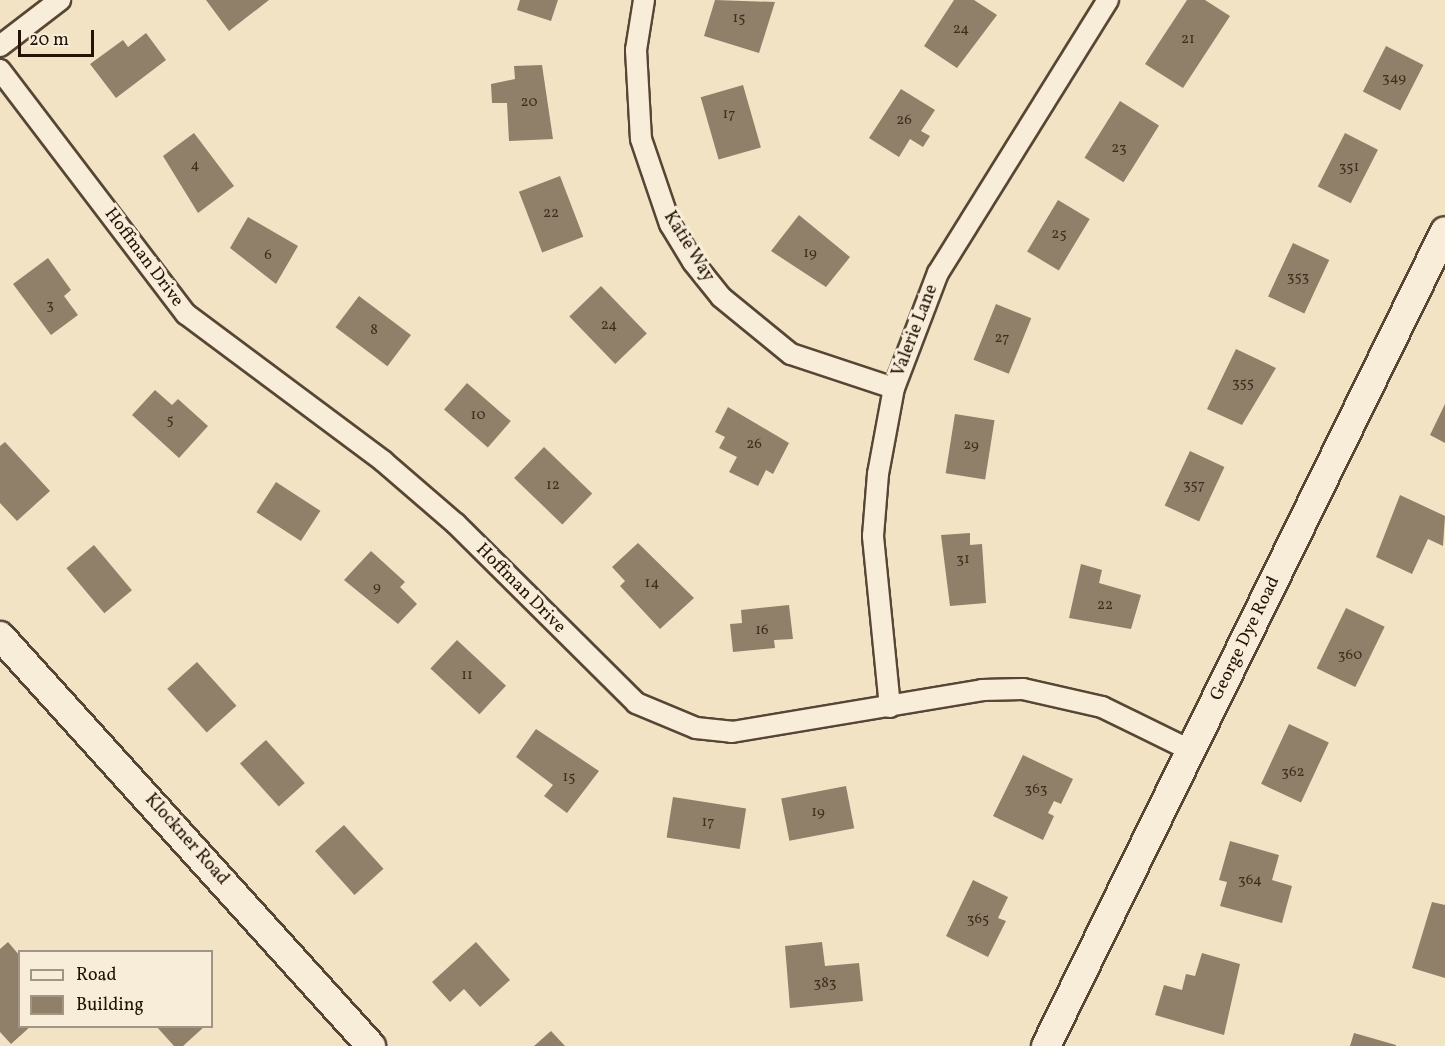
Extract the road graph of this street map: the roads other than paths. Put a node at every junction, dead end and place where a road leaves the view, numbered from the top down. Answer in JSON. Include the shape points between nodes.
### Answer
{"nodes":[{"id":1,"x":60,"y":0,"type":"edge"},
{"id":2,"x":644,"y":0,"type":"edge"},
{"id":3,"x":1108,"y":0,"type":"edge"},
{"id":4,"x":0,"y":46,"type":"edge"},
{"id":5,"x":0,"y":70,"type":"edge"},
{"id":6,"x":1445,"y":231,"type":"edge"},
{"id":7,"x":894,"y":388,"type":"junction"},
{"id":8,"x":0,"y":636,"type":"edge"},
{"id":9,"x":890,"y":707,"type":"junction"},
{"id":10,"x":1192,"y":751,"type":"junction"},
{"id":11,"x":370,"y":1046,"type":"edge"},
{"id":12,"x":1046,"y":1046,"type":"edge"}],
"edges":[{"from":1,"to":4,"type":"street"},
{"from":2,"to":7,"type":"street","name":"Katie Way","via":[[636,50],[641,139],[670,224],[693,262],[721,297],[791,354]]},
{"from":3,"to":7,"type":"street","name":"Valerie Lane","via":[[938,273]]},
{"from":5,"to":9,"type":"street","name":"Hoffman Drive","via":[[186,314],[383,461],[456,524],[636,703],[696,728],[732,732]]},
{"from":6,"to":10,"type":"street","name":"George Dye Road"},
{"from":7,"to":9,"type":"street","name":"Valerie Lane","via":[[878,474],[873,536]]},
{"from":8,"to":11,"type":"street","name":"Klockner Road"},
{"from":9,"to":10,"type":"street","name":"Hoffman Drive","via":[[982,690],[1063,695],[1102,707]]},
{"from":10,"to":12,"type":"street","name":"George Dye Road"}]}
